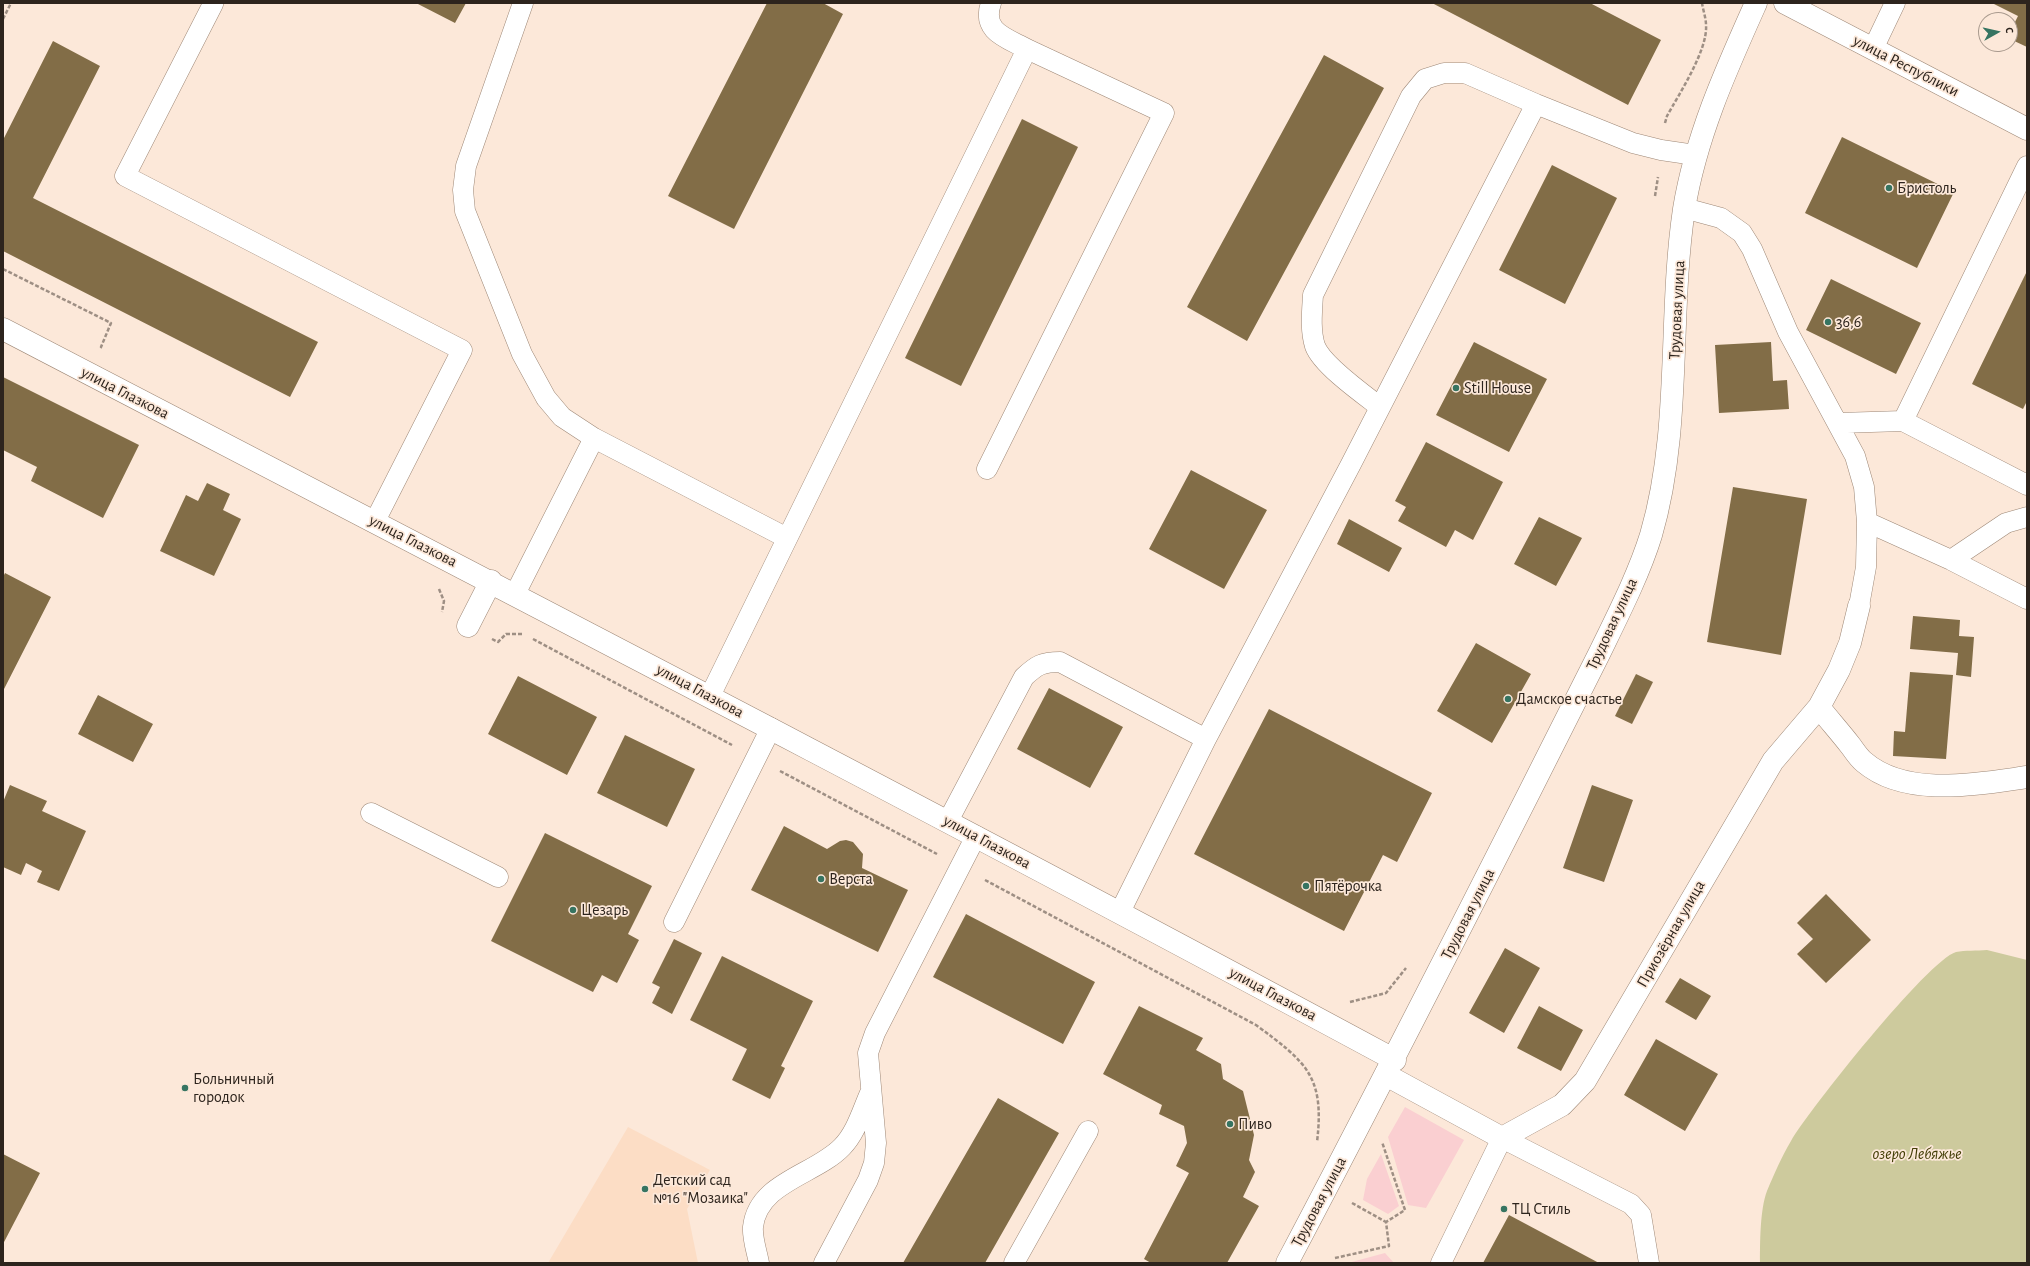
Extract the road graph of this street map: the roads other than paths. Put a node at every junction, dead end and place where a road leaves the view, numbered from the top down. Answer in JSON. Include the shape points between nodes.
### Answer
{"nodes":[{"id":1,"x":212,"y":3,"type":"edge"},
{"id":2,"x":523,"y":3,"type":"edge"},
{"id":3,"x":991,"y":3,"type":"edge"},
{"id":4,"x":1756,"y":3,"type":"edge"},
{"id":5,"x":1785,"y":3,"type":"edge"},
{"id":6,"x":1895,"y":3,"type":"edge"},
{"id":7,"x":1028,"y":49,"type":"junction"},
{"id":8,"x":1873,"y":49,"type":"junction"},
{"id":9,"x":1536,"y":104,"type":"junction"},
{"id":10,"x":2027,"y":129,"type":"edge"},
{"id":11,"x":1695,"y":155,"type":"junction"},
{"id":12,"x":2027,"y":166,"type":"edge"},
{"id":13,"x":1684,"y":208,"type":"junction"},
{"id":14,"x":3,"y":329,"type":"edge"},
{"id":15,"x":1380,"y":407,"type":"junction"},
{"id":16,"x":1903,"y":421,"type":"junction"},
{"id":17,"x":1839,"y":423,"type":"junction"},
{"id":18,"x":594,"y":438,"type":"junction"},
{"id":19,"x":988,"y":469,"type":"dead end"},
{"id":20,"x":2027,"y":485,"type":"edge"},
{"id":21,"x":2027,"y":517,"type":"edge"},
{"id":22,"x":374,"y":521,"type":"junction"},
{"id":23,"x":1868,"y":522,"type":"junction"},
{"id":24,"x":787,"y":538,"type":"junction"},
{"id":25,"x":1951,"y":560,"type":"junction"},
{"id":26,"x":491,"y":581,"type":"junction"},
{"id":27,"x":515,"y":594,"type":"junction"},
{"id":28,"x":2027,"y":599,"type":"edge"},
{"id":29,"x":1859,"y":606,"type":"joint"},
{"id":30,"x":468,"y":626,"type":"road end"},
{"id":31,"x":710,"y":696,"type":"junction"},
{"id":32,"x":1819,"y":707,"type":"junction"},
{"id":33,"x":771,"y":728,"type":"junction"},
{"id":34,"x":1206,"y":739,"type":"junction"},
{"id":35,"x":2027,"y":776,"type":"edge"},
{"id":36,"x":371,"y":813,"type":"dead end"},
{"id":37,"x":948,"y":821,"type":"junction"},
{"id":38,"x":976,"y":836,"type":"junction"},
{"id":39,"x":498,"y":877,"type":"dead end"},
{"id":40,"x":1120,"y":912,"type":"junction"},
{"id":41,"x":674,"y":922,"type":"dead end"},
{"id":42,"x":1390,"y":1067,"type":"junction"},
{"id":43,"x":871,"y":1089,"type":"junction"},
{"id":44,"x":1088,"y":1131,"type":"dead end"},
{"id":45,"x":1502,"y":1138,"type":"junction"},
{"id":46,"x":759,"y":1263,"type":"edge"},
{"id":47,"x":824,"y":1263,"type":"edge"},
{"id":48,"x":1014,"y":1263,"type":"edge"},
{"id":49,"x":1287,"y":1263,"type":"edge"},
{"id":50,"x":1441,"y":1263,"type":"edge"},
{"id":51,"x":1649,"y":1263,"type":"edge"}],
"edges":[{"from":1,"to":22,"type":"lane","via":[[214,4],[125,176],[462,350]]},
{"from":2,"to":18,"type":"lane","via":[[466,166],[463,190],[465,211],[522,354],[546,398],[562,417]]},
{"from":3,"to":7,"type":"lane","via":[[989,22],[998,34]]},
{"from":4,"to":11,"type":"street","name":"Трудовая улица","via":[[1721,79]]},
{"from":5,"to":8,"type":"street","name":"улица Республики"},
{"from":6,"to":8,"type":"lane"},
{"from":7,"to":19,"type":"lane","via":[[1164,113]]},
{"from":7,"to":24,"type":"lane"},
{"from":8,"to":10,"type":"street","name":"улица Республики"},
{"from":9,"to":11,"type":"lane","via":[[1633,143]]},
{"from":9,"to":15,"type":"lane"},
{"from":9,"to":15,"type":"lane","via":[[1465,73],[1444,73],[1425,79],[1411,96],[1313,295],[1311,323],[1316,347],[1327,364]]},
{"from":11,"to":13,"type":"street","name":"Трудовая улица"},
{"from":12,"to":16,"type":"lane"},
{"from":13,"to":17,"type":"lane","via":[[1722,218],[1742,233],[1752,249],[1788,332]]},
{"from":13,"to":42,"type":"street","name":"Трудовая улица","via":[[1666,471],[1651,536],[1620,610]]},
{"from":14,"to":22,"type":"street","name":"улица Глазкова"},
{"from":15,"to":34,"type":"lane"},
{"from":16,"to":17,"type":"lane"},
{"from":16,"to":20,"type":"lane"},
{"from":17,"to":23,"type":"lane","via":[[1855,456],[1864,487]]},
{"from":18,"to":24,"type":"lane"},
{"from":18,"to":27,"type":"lane"},
{"from":21,"to":25,"type":"lane","via":[[2006,523]]},
{"from":22,"to":26,"type":"street","name":"улица Глазкова"},
{"from":23,"to":25,"type":"lane"},
{"from":23,"to":29,"type":"lane","via":[[1866,567]]},
{"from":24,"to":31,"type":"lane"},
{"from":25,"to":28,"type":"lane"},
{"from":26,"to":27,"type":"street","name":"улица Глазкова"},
{"from":26,"to":30,"type":"street"},
{"from":27,"to":31,"type":"street","name":"улица Глазкова"},
{"from":29,"to":32,"type":"street","name":"Приозёрная улица","via":[[1850,643]]},
{"from":31,"to":33,"type":"street","name":"улица Глазкова"},
{"from":32,"to":35,"type":"street","via":[[1863,762],[1904,781],[1927,785],[1957,785]]},
{"from":32,"to":45,"type":"street","name":"Приозёрная улица","via":[[1773,761],[1585,1081],[1562,1105]]},
{"from":33,"to":37,"type":"street","name":"улица Глазкова"},
{"from":33,"to":41,"type":"lane"},
{"from":34,"to":37,"type":"lane","via":[[1060,662],[1046,662],[1035,666],[1024,677]]},
{"from":34,"to":40,"type":"lane"},
{"from":36,"to":39,"type":"lane"},
{"from":37,"to":38,"type":"street","name":"улица Глазкова"},
{"from":38,"to":40,"type":"street","name":"улица Глазкова"},
{"from":38,"to":43,"type":"lane","via":[[875,1033],[868,1053]]},
{"from":40,"to":42,"type":"street","name":"улица Глазкова"},
{"from":42,"to":45,"type":"street","name":"улица Глазкова"},
{"from":42,"to":49,"type":"street","name":"Трудовая улица"},
{"from":43,"to":46,"type":"lane","via":[[852,1135],[843,1147],[769,1194],[761,1204],[753,1229]]},
{"from":43,"to":47,"type":"lane","via":[[876,1143],[874,1163],[868,1180]]},
{"from":44,"to":48,"type":"lane"},
{"from":45,"to":50,"type":"lane"},
{"from":45,"to":51,"type":"lane","via":[[1630,1204],[1641,1216]]}]}
